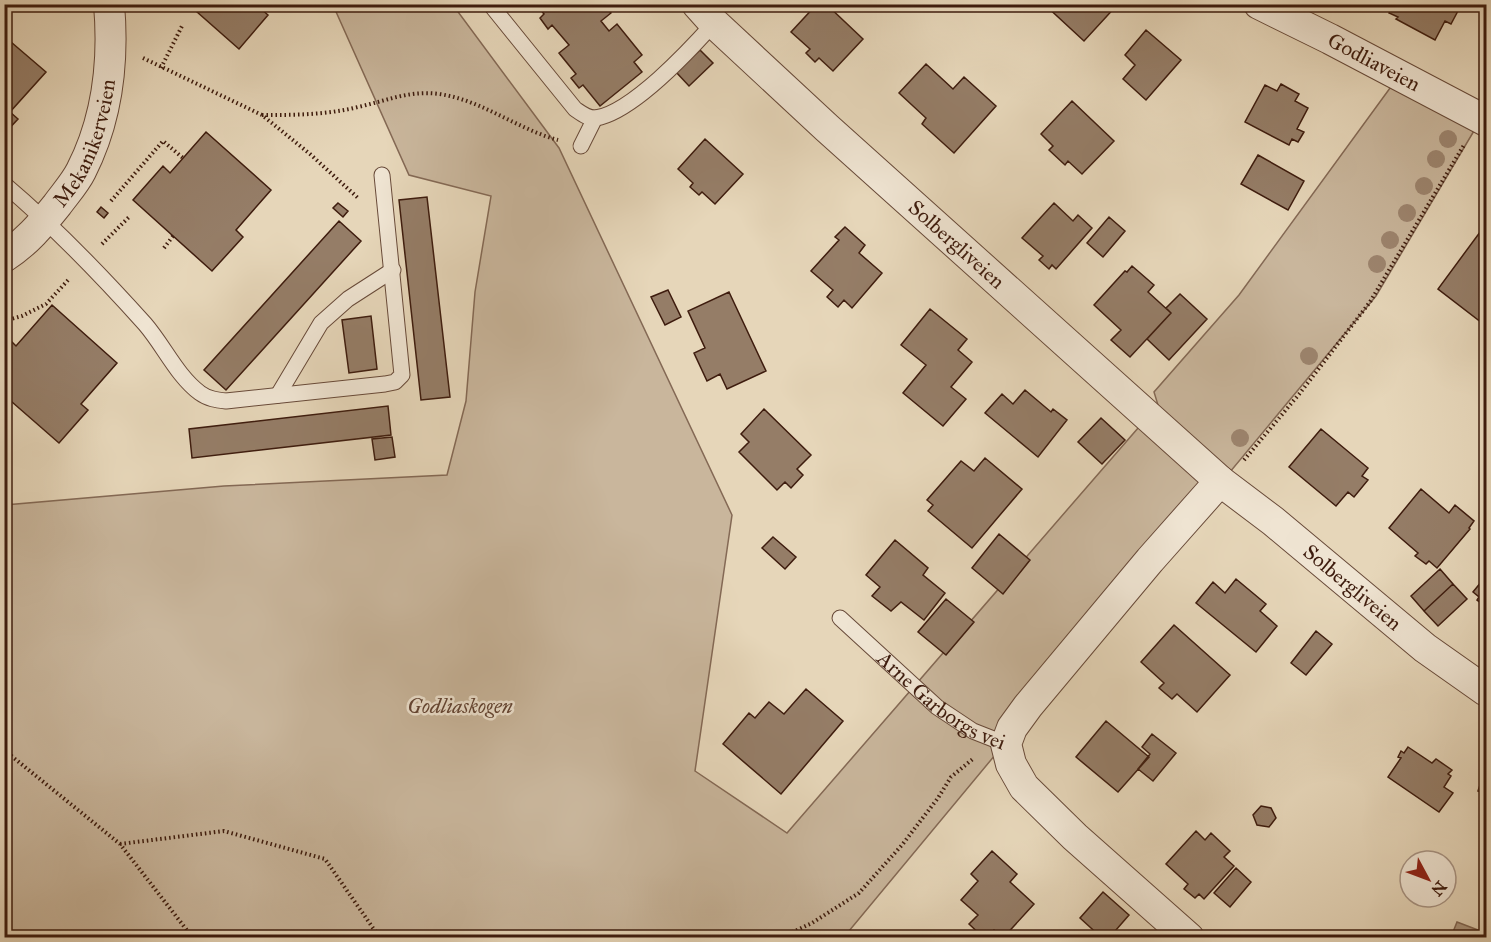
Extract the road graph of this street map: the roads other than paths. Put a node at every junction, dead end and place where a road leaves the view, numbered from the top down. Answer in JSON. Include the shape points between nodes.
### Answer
{"nodes":[{"id":1,"x":109,"y":4,"type":"edge"},
{"id":2,"x":490,"y":4,"type":"edge"},
{"id":3,"x":1259,"y":4,"type":"edge"},
{"id":4,"x":706,"y":14,"type":"edge"},
{"id":5,"x":595,"y":118,"type":"junction"},
{"id":6,"x":1483,"y":120,"type":"edge"},
{"id":7,"x":581,"y":146,"type":"dead end"},
{"id":8,"x":382,"y":175,"type":"dead end"},
{"id":9,"x":4,"y":184,"type":"edge"},
{"id":10,"x":46,"y":219,"type":"junction"},
{"id":11,"x":4,"y":256,"type":"edge"},
{"id":12,"x":393,"y":270,"type":"junction"},
{"id":13,"x":278,"y":395,"type":"junction"},
{"id":14,"x":1222,"y":483,"type":"junction"},
{"id":15,"x":840,"y":618,"type":"dead end"},
{"id":16,"x":1486,"y":691,"type":"edge"},
{"id":17,"x":1000,"y":742,"type":"junction"},
{"id":18,"x":1189,"y":938,"type":"edge"}],
"edges":[{"from":1,"to":10,"type":"street","name":"Mekanikerveien","via":[[112,42],[106,93],[92,147],[80,174]]},
{"from":2,"to":5,"type":"lane","via":[[575,109]]},
{"from":3,"to":6,"type":"street","name":"Godliaveien"},
{"from":4,"to":5,"type":"lane","via":[[643,92],[622,108]]},
{"from":4,"to":14,"type":"street","name":"Solbergliveien"},
{"from":5,"to":7,"type":"lane"},
{"from":8,"to":12,"type":"lane"},
{"from":9,"to":10,"type":"lane"},
{"from":10,"to":11,"type":"street","name":"Mekanikerveien","via":[[23,245]]},
{"from":10,"to":13,"type":"lane","via":[[146,326],[201,393],[216,400]]},
{"from":12,"to":13,"type":"lane","via":[[348,299],[321,323]]},
{"from":12,"to":13,"type":"lane","via":[[403,367],[399,379],[385,384]]},
{"from":14,"to":16,"type":"street","name":"Solbergliveien","via":[[1425,648]]},
{"from":14,"to":17,"type":"street","via":[[1150,560]]},
{"from":15,"to":17,"type":"lane","name":"Arne Garborgs vei","via":[[937,707],[972,731]]},
{"from":17,"to":18,"type":"street","name":"Arne Garborgs vei","via":[[1024,787]]}]}
